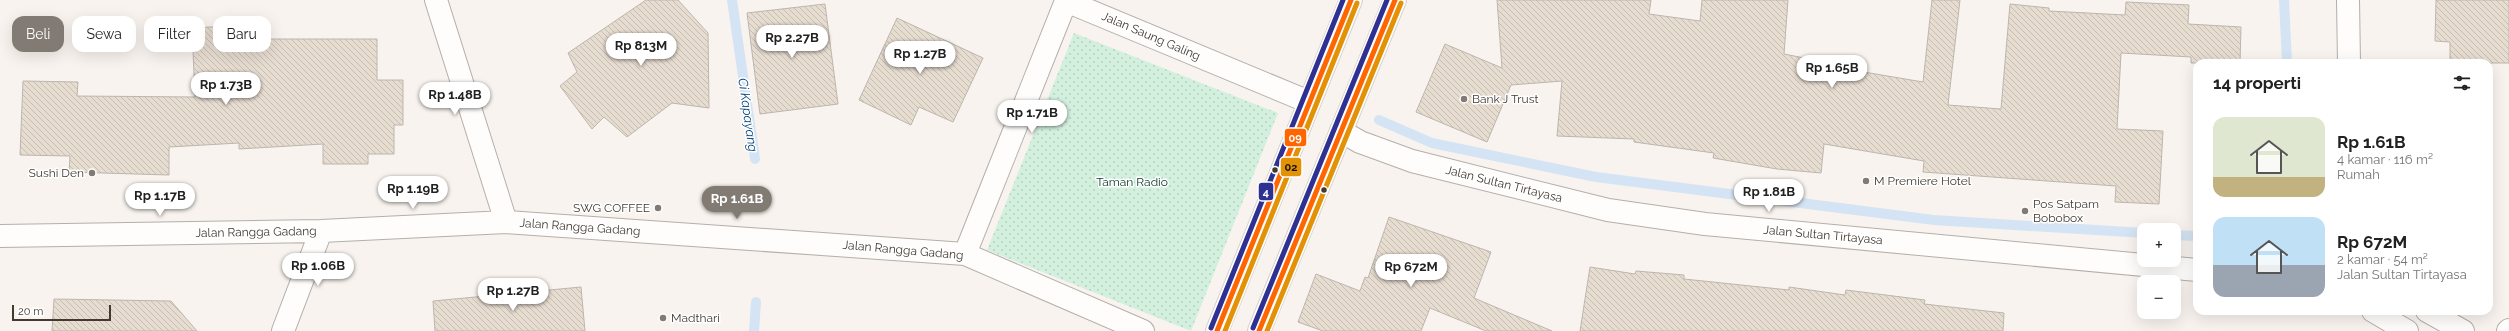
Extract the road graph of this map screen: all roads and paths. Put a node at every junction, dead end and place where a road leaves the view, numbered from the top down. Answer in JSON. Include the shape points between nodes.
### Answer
{"nodes":[{"id":1,"x":436,"y":0,"type":"edge"},
{"id":2,"x":1351,"y":0,"type":"edge"},
{"id":3,"x":1395,"y":0,"type":"edge"},
{"id":4,"x":2348,"y":0,"type":"edge"},
{"id":5,"x":1066,"y":1,"type":"edge"},
{"id":6,"x":2349,"y":59,"type":"edge"},
{"id":7,"x":1309,"y":102,"type":"junction"},
{"id":8,"x":1341,"y":131,"type":"junction"},
{"id":9,"x":506,"y":222,"type":"junction"},
{"id":10,"x":321,"y":231,"type":"junction"},
{"id":11,"x":0,"y":236,"type":"edge"},
{"id":12,"x":965,"y":254,"type":"junction"},
{"id":13,"x":2193,"y":270,"type":"edge"},
{"id":14,"x":2380,"y":315,"type":"edge"},
{"id":15,"x":2434,"y":315,"type":"edge"},
{"id":16,"x":283,"y":331,"type":"edge"},
{"id":17,"x":1142,"y":331,"type":"edge"},
{"id":18,"x":1217,"y":331,"type":"edge"},
{"id":19,"x":1258,"y":331,"type":"edge"},
{"id":20,"x":2407,"y":331,"type":"edge"},
{"id":21,"x":2463,"y":331,"type":"edge"}],
"edges":[{"from":1,"to":9,"type":"street"},
{"from":2,"to":7,"type":"main road"},
{"from":3,"to":8,"type":"main road"},
{"from":4,"to":6,"type":"street"},
{"from":5,"to":7,"type":"street","name":"Jalan Saung Galing"},
{"from":5,"to":12,"type":"street","name":"Jalan Saung Galing"},
{"from":7,"to":18,"type":"main road"},
{"from":8,"to":13,"type":"street","name":"Jalan Sultan Tirtayasa","via":[[1360,142],[1412,161],[1608,210],[1705,224]]},
{"from":8,"to":19,"type":"main road"},
{"from":9,"to":10,"type":"street","name":"Jalan Rangga Gadang"},
{"from":9,"to":12,"type":"street","name":"Jalan Rangga Gadang"},
{"from":10,"to":11,"type":"street","name":"Jalan Rangga Gadang"},
{"from":10,"to":16,"type":"street"},
{"from":12,"to":17,"type":"street","name":"Jalan Rangga Gadang"},
{"from":14,"to":20,"type":"street"},
{"from":15,"to":21,"type":"street"}]}
